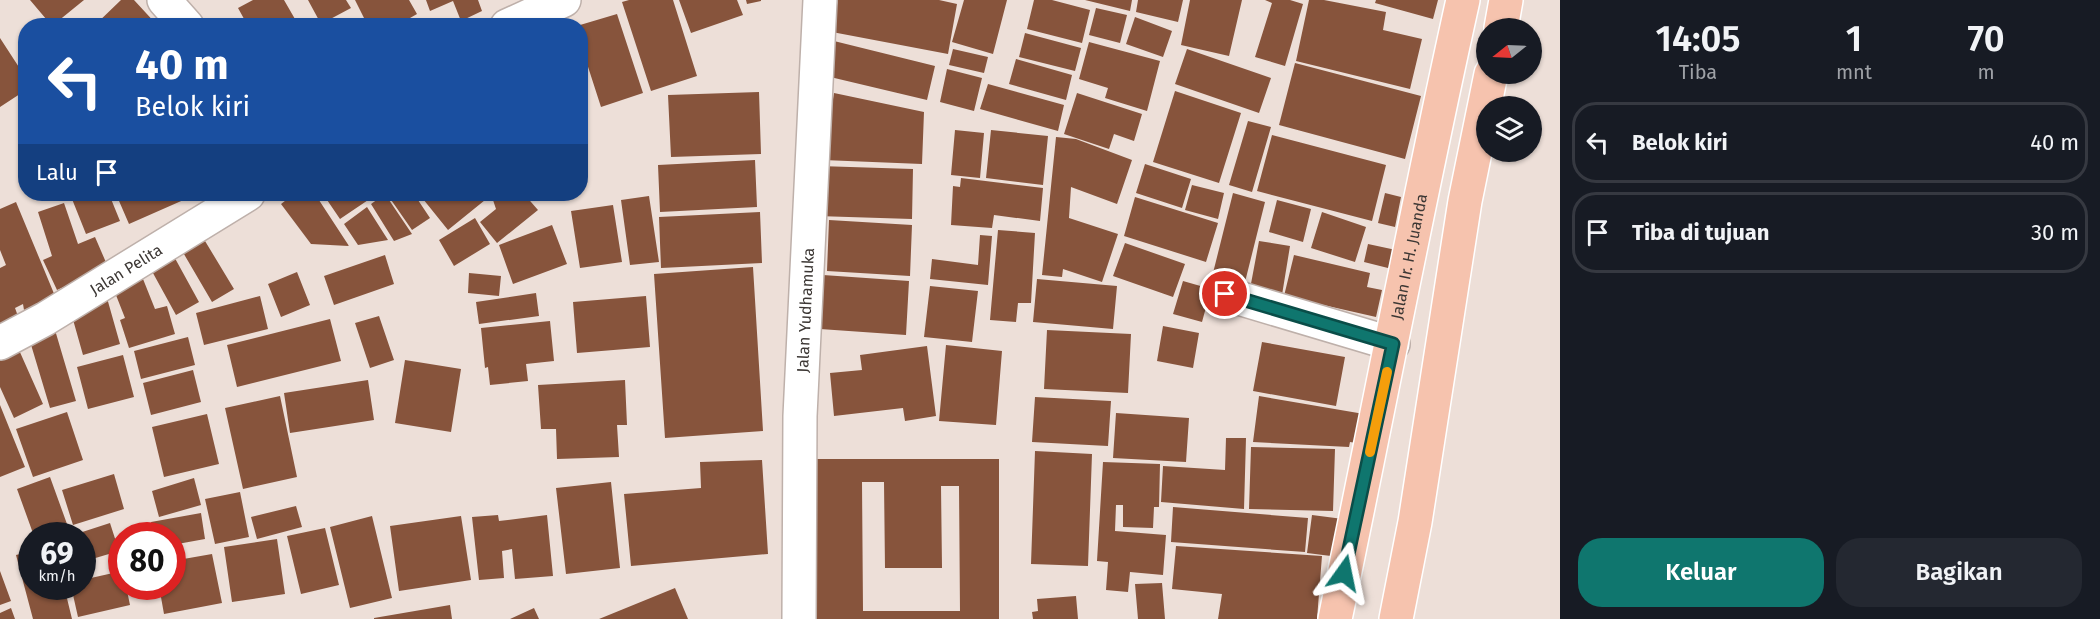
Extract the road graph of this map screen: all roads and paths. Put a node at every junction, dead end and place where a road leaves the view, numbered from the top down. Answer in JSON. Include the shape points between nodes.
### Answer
{"nodes":[{"id":1,"x":164,"y":0,"type":"edge"},
{"id":2,"x":564,"y":0,"type":"edge"},
{"id":3,"x":820,"y":0,"type":"edge"},
{"id":4,"x":1463,"y":0,"type":"edge"},
{"id":5,"x":1506,"y":0,"type":"edge"},
{"id":6,"x":180,"y":18,"type":"edge"},
{"id":7,"x":525,"y":18,"type":"edge"},
{"id":8,"x":1503,"y":18,"type":"edge"},
{"id":9,"x":1446,"y":73,"type":"junction"},
{"id":10,"x":1476,"y":77,"type":"edge"},
{"id":11,"x":1489,"y":84,"type":"edge"},
{"id":12,"x":237,"y":201,"type":"edge"},
{"id":13,"x":1225,"y":294,"type":"dead end"},
{"id":14,"x":0,"y":343,"type":"edge"},
{"id":15,"x":1393,"y":344,"type":"junction"},
{"id":16,"x":799,"y":619,"type":"edge"},
{"id":17,"x":1335,"y":619,"type":"edge"},
{"id":18,"x":1396,"y":619,"type":"edge"}],
"edges":[{"from":1,"to":6,"type":"street"},
{"from":2,"to":7,"type":"street"},
{"from":3,"to":16,"type":"street","name":"Jalan Yudhamuka","via":[[800,416]]},
{"from":4,"to":9,"type":"highway","name":"Jalan Ir. H. Juanda"},
{"from":5,"to":8,"type":"highway"},
{"from":9,"to":10,"type":"highway"},
{"from":9,"to":15,"type":"highway","name":"Jalan Ir. H. Juanda"},
{"from":11,"to":18,"type":"highway","via":[[1465,201]]},
{"from":12,"to":14,"type":"street","name":"Jalan Pelita"},
{"from":13,"to":15,"type":"street"},
{"from":15,"to":17,"type":"highway","name":"Jalan Ir. H. Juanda"}]}
